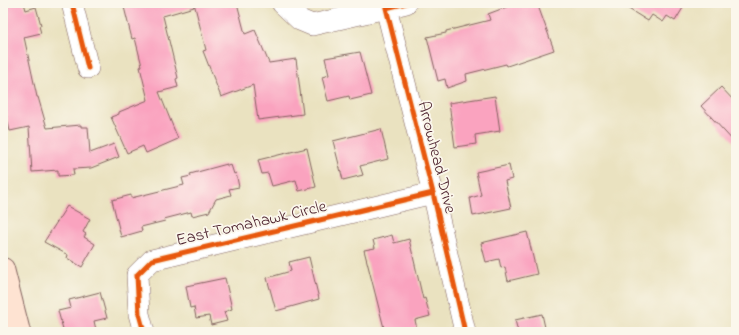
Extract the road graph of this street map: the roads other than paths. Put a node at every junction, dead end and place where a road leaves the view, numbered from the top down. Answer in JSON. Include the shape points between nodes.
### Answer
{"nodes":[{"id":1,"x":72,"y":3,"type":"edge"},
{"id":2,"x":282,"y":3,"type":"edge"},
{"id":3,"x":396,"y":6,"type":"edge"},
{"id":4,"x":88,"y":68,"type":"dead end"},
{"id":5,"x":434,"y":193,"type":"junction"},
{"id":6,"x":3,"y":269,"type":"edge"},
{"id":7,"x":7,"y":302,"type":"edge"},
{"id":8,"x":19,"y":332,"type":"edge"},
{"id":9,"x":144,"y":332,"type":"edge"},
{"id":10,"x":465,"y":332,"type":"edge"}],
"edges":[{"from":1,"to":4,"type":"street"},
{"from":2,"to":3,"type":"street","via":[[300,20],[312,25]]},
{"from":3,"to":5,"type":"street","name":"Arrowhead Drive"},
{"from":5,"to":9,"type":"street","name":"East Tomahawk Circle","via":[[152,260],[137,275],[139,314]]},
{"from":5,"to":10,"type":"street","name":"Arrowhead Drive"},
{"from":6,"to":7,"type":"street"},
{"from":7,"to":8,"type":"street"}]}
